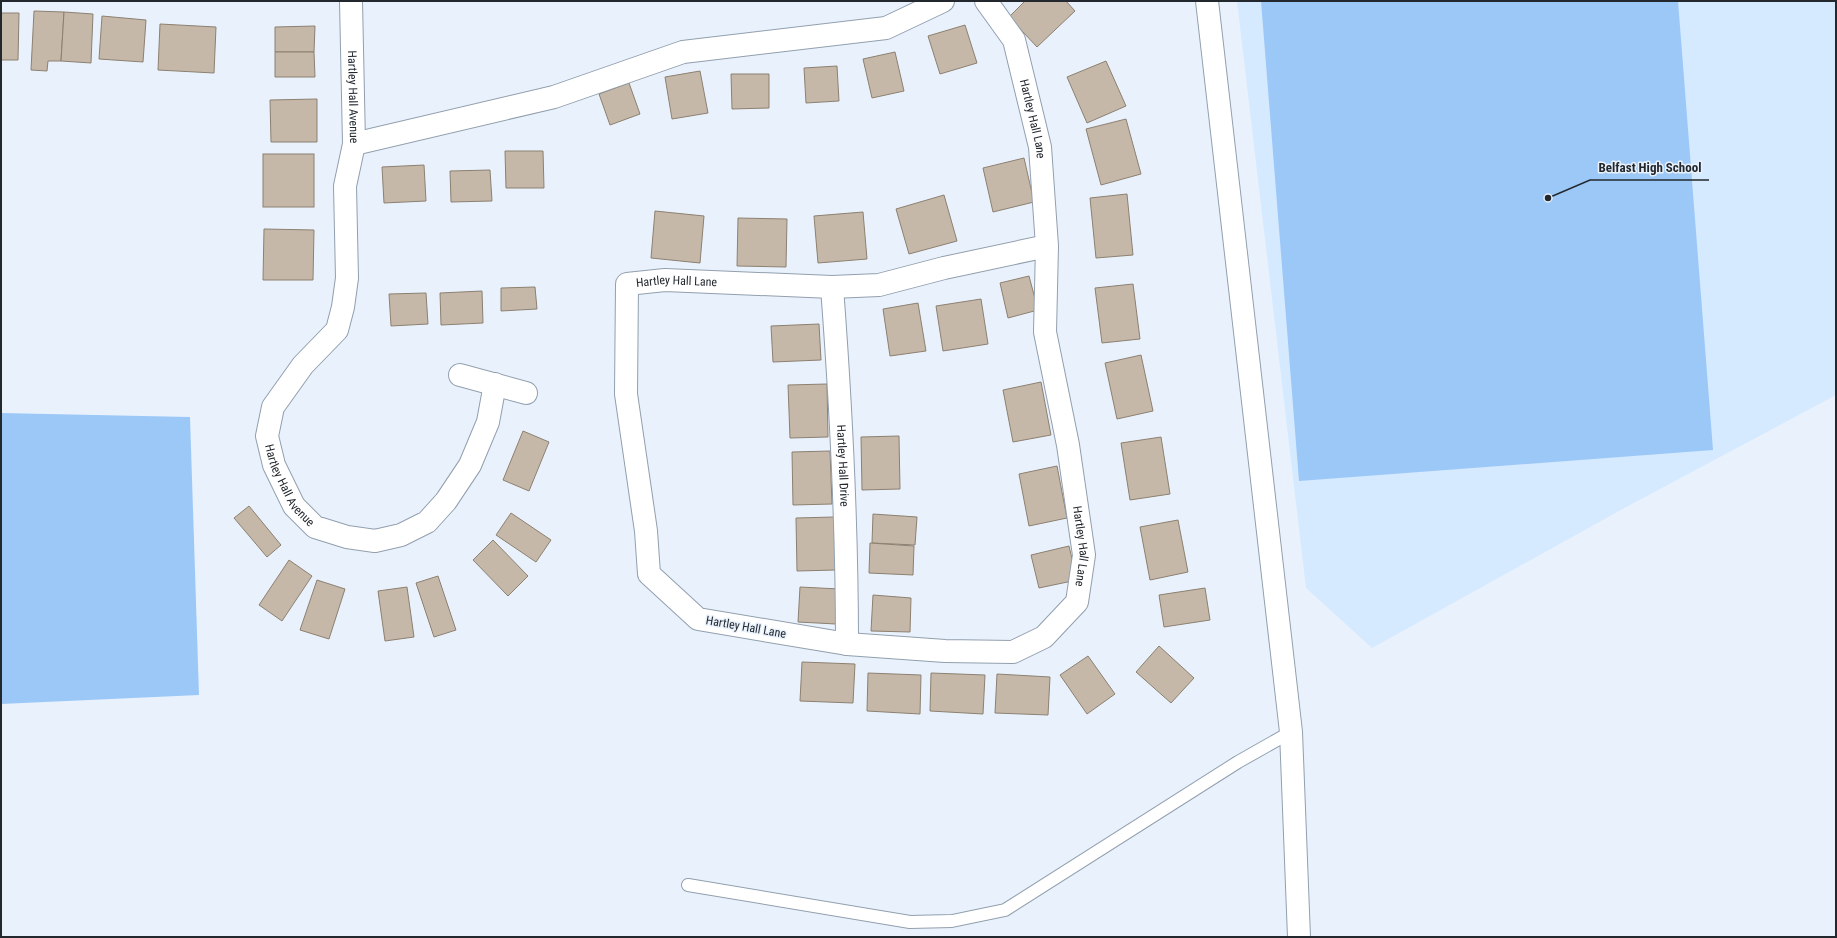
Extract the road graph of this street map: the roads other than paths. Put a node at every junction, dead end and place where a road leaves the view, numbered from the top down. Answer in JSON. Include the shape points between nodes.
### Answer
{"nodes":[{"id":1,"x":351,"y":1,"type":"edge"},
{"id":2,"x":943,"y":1,"type":"edge"},
{"id":3,"x":986,"y":1,"type":"edge"},
{"id":4,"x":1207,"y":1,"type":"edge"},
{"id":5,"x":354,"y":144,"type":"junction"},
{"id":6,"x":1046,"y":246,"type":"junction"},
{"id":7,"x":832,"y":287,"type":"junction"},
{"id":8,"x":460,"y":375,"type":"dead end"},
{"id":9,"x":495,"y":384,"type":"junction"},
{"id":10,"x":526,"y":393,"type":"dead end"},
{"id":11,"x":847,"y":644,"type":"junction"},
{"id":12,"x":1291,"y":732,"type":"junction"},
{"id":13,"x":688,"y":885,"type":"dead end"},
{"id":14,"x":1299,"y":937,"type":"edge"}],
"edges":[{"from":1,"to":5,"type":"street","name":"Hartley Hall Avenue"},
{"from":2,"to":5,"type":"street","via":[[886,28],[683,52],[554,97]]},
{"from":3,"to":6,"type":"street","name":"Hartley Hall Lane","via":[[1014,40],[1016,48],[1040,147]]},
{"from":4,"to":12,"type":"street"},
{"from":5,"to":9,"type":"street","name":"Hartley Hall Avenue","via":[[345,186],[347,278],[337,330],[303,365],[273,407],[267,436],[274,465],[294,506],[315,526],[347,537],[375,541],[401,535],[427,522],[446,501],[470,465],[488,422]]},
{"from":6,"to":7,"type":"street","name":"Hartley Hall Lane","via":[[879,285]]},
{"from":6,"to":11,"type":"street","name":"Hartley Hall Lane","via":[[1045,332],[1068,446],[1084,555],[1078,602],[1044,636],[1013,652],[945,651]]},
{"from":7,"to":11,"type":"street","name":"Hartley Hall Drive","via":[[847,543]]},
{"from":7,"to":11,"type":"street","name":"Hartley Hall Lane","via":[[665,280],[627,284],[626,394],[646,531],[649,574],[698,618]]},
{"from":8,"to":9,"type":"street"},
{"from":9,"to":10,"type":"street"},
{"from":12,"to":13,"type":"lane","via":[[1238,762],[1005,910],[952,921],[910,922]]},
{"from":12,"to":14,"type":"street"}]}
